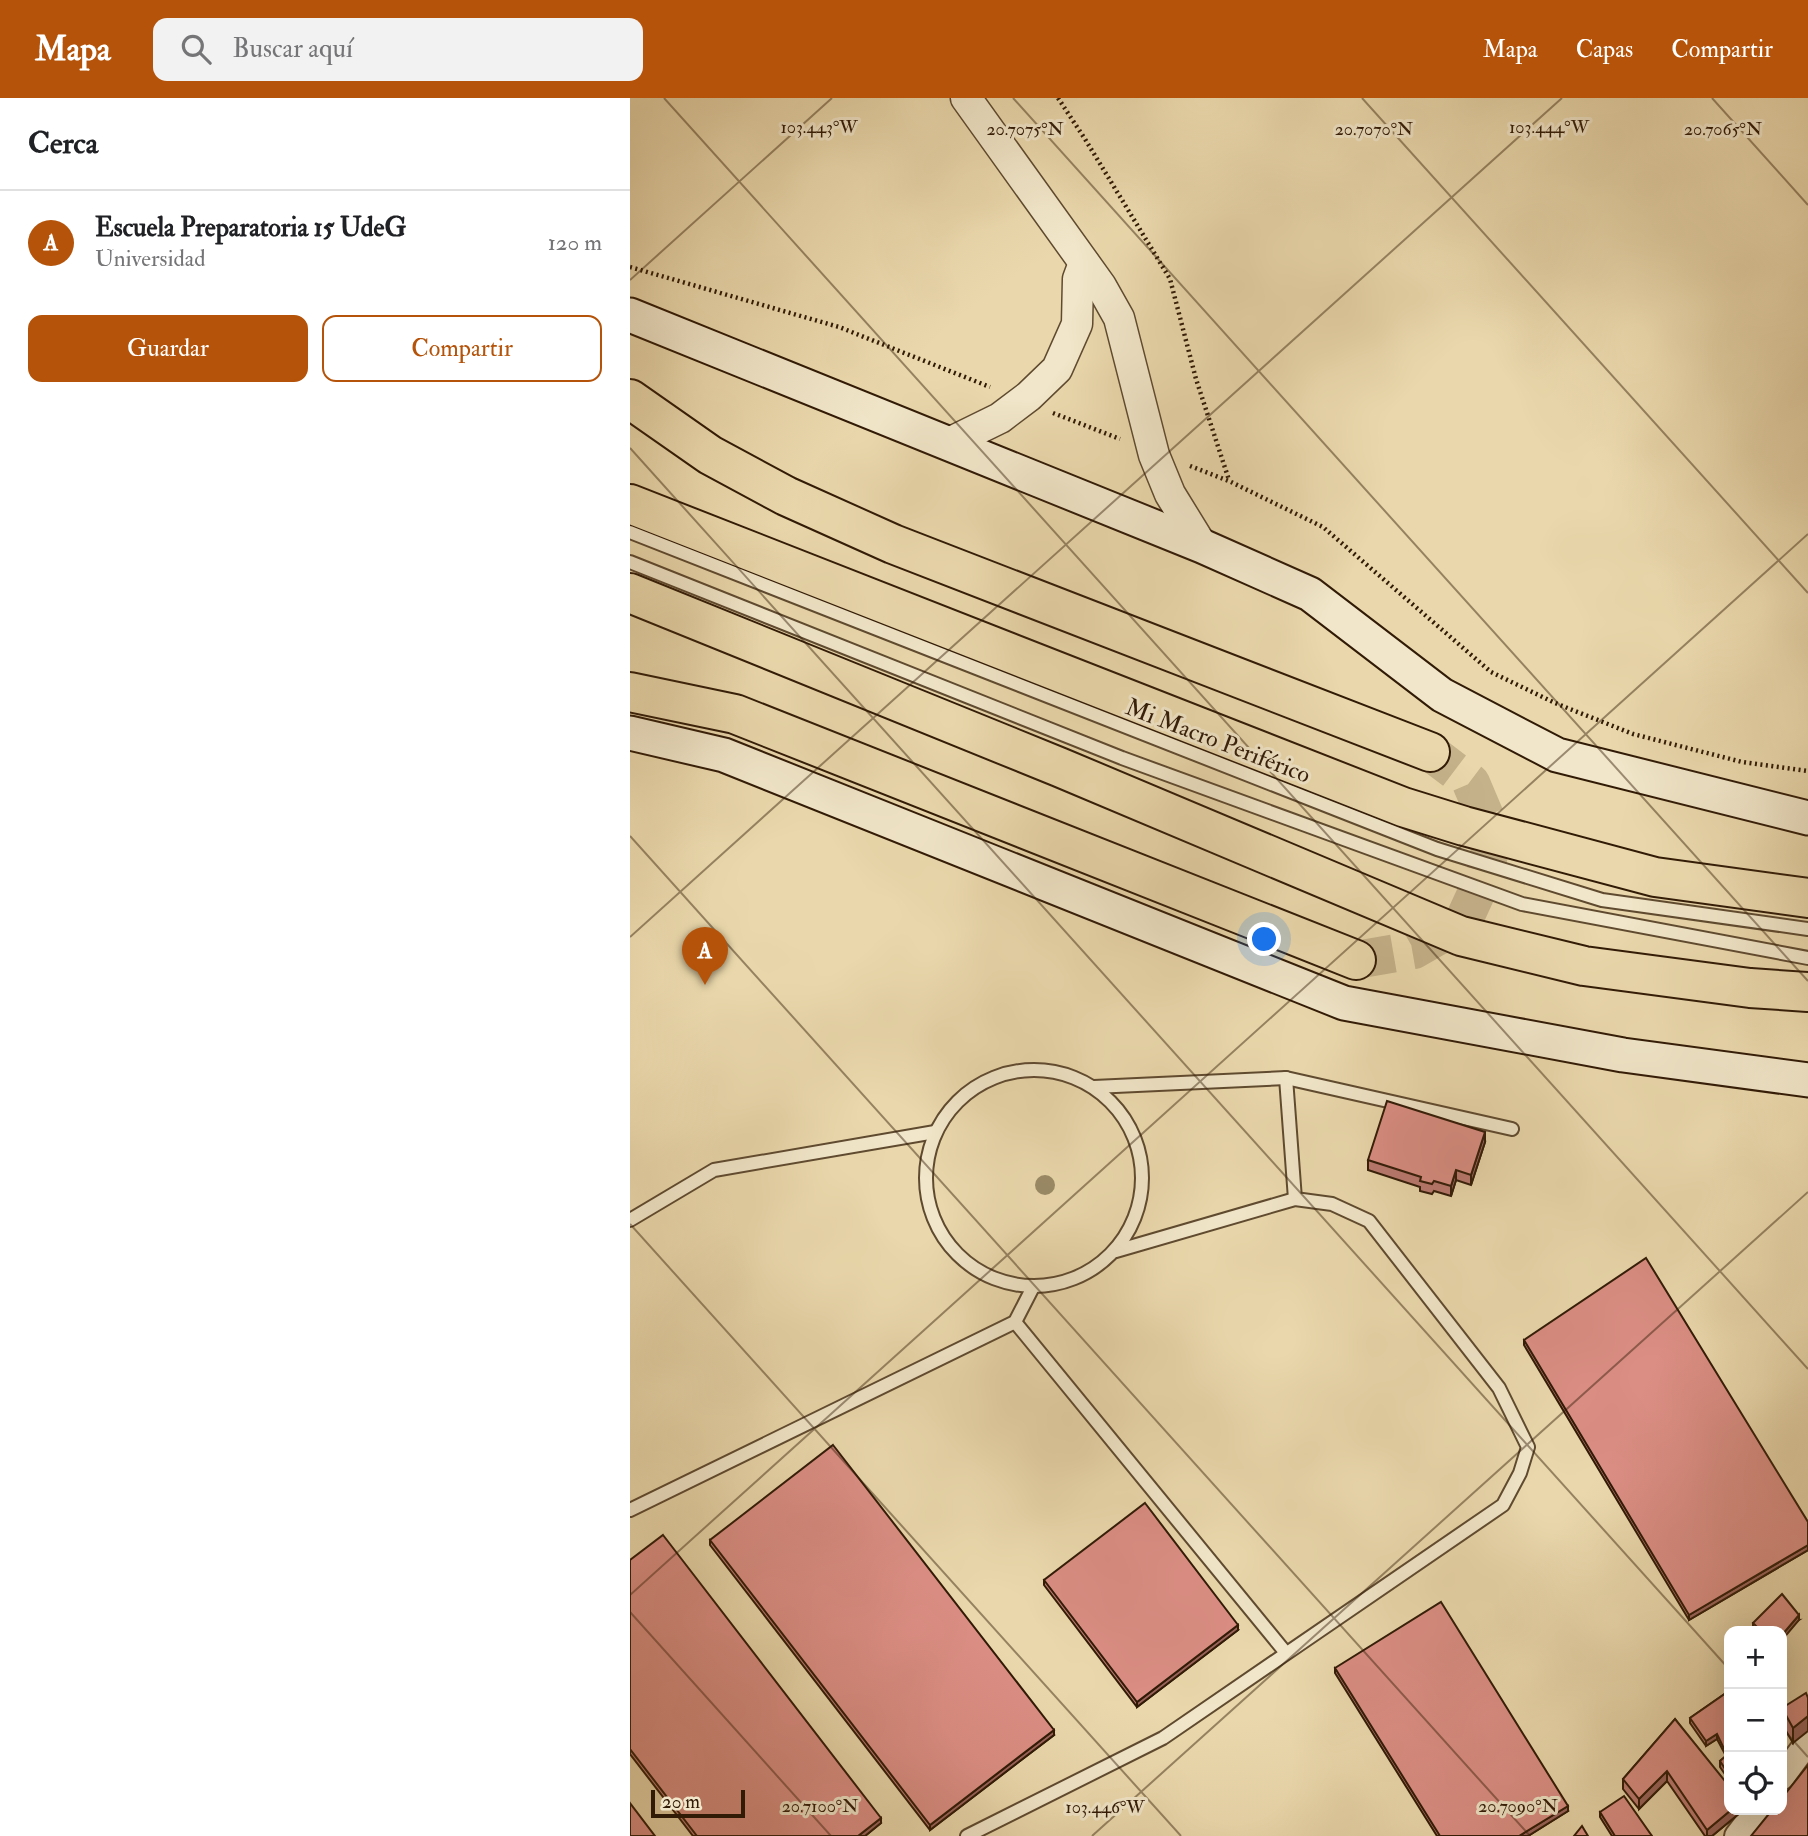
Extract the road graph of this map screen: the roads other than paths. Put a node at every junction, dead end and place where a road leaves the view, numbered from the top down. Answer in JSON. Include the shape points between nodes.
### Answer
{"nodes":[{"id":1,"x":966,"y":98,"type":"edge"},
{"id":2,"x":1084,"y":263,"type":"junction"},
{"id":3,"x":630,"y":315,"type":"edge"},
{"id":4,"x":630,"y":399,"type":"edge"},
{"id":5,"x":947,"y":444,"type":"junction"},
{"id":6,"x":630,"y":504,"type":"edge"},
{"id":7,"x":630,"y":532,"type":"edge"},
{"id":8,"x":1202,"y":546,"type":"junction"},
{"id":9,"x":630,"y":562,"type":"edge"},
{"id":10,"x":630,"y":593,"type":"edge"},
{"id":11,"x":630,"y":692,"type":"edge"},
{"id":12,"x":630,"y":733,"type":"edge"},
{"id":13,"x":1430,"y":752,"type":"tunnel mouth"},
{"id":14,"x":1808,"y":818,"type":"edge"},
{"id":15,"x":1808,"y":898,"type":"edge"},
{"id":16,"x":1808,"y":929,"type":"edge"},
{"id":17,"x":1808,"y":958,"type":"edge"},
{"id":18,"x":1356,"y":960,"type":"tunnel mouth"},
{"id":19,"x":1808,"y":992,"type":"edge"},
{"id":20,"x":1286,"y":1079,"type":"junction"},
{"id":21,"x":1808,"y":1080,"type":"edge"},
{"id":22,"x":1094,"y":1087,"type":"junction"},
{"id":23,"x":1512,"y":1129,"type":"dead end"},
{"id":24,"x":935,"y":1132,"type":"junction"},
{"id":25,"x":1295,"y":1199,"type":"junction"},
{"id":26,"x":630,"y":1220,"type":"edge"},
{"id":27,"x":1116,"y":1251,"type":"junction"},
{"id":28,"x":1033,"y":1287,"type":"junction"},
{"id":29,"x":1015,"y":1322,"type":"junction"},
{"id":30,"x":630,"y":1510,"type":"edge"},
{"id":31,"x":1286,"y":1653,"type":"junction"},
{"id":32,"x":1808,"y":1742,"type":"edge"},
{"id":33,"x":1787,"y":1770,"type":"edge"},
{"id":34,"x":1753,"y":1815,"type":"edge"},
{"id":35,"x":967,"y":1836,"type":"edge"},
{"id":36,"x":1737,"y":1836,"type":"edge"}],
"edges":[{"from":1,"to":2,"type":"street"},
{"from":2,"to":5,"type":"street","via":[[1078,279],[1077,324],[1057,369],[1000,418]]},
{"from":2,"to":8,"type":"street","via":[[1119,318],[1152,451],[1170,494]]},
{"from":3,"to":5,"type":"main road"},
{"from":4,"to":13,"type":"highway","via":[[710,455],[786,496],[893,544]]},
{"from":5,"to":8,"type":"main road"},
{"from":6,"to":15,"type":"highway","via":[[1404,807],[1656,877]]},
{"from":7,"to":16,"type":"lane","name":"Mi Macro Periférico","via":[[1437,849],[1602,900]]},
{"from":8,"to":14,"type":"main road","via":[[1310,594],[1442,695],[1557,755]]},
{"from":9,"to":17,"type":"lane","name":"Mi Macro Periférico","via":[[1122,758],[1522,904]]},
{"from":10,"to":19,"type":"highway","via":[[1461,936],[1584,967]]},
{"from":11,"to":18,"type":"highway","via":[[735,714]]},
{"from":12,"to":21,"type":"main road","via":[[724,755],[1344,1003],[1623,1055]]},
{"from":20,"to":22,"type":"lane"},
{"from":20,"to":23,"type":"lane"},
{"from":20,"to":25,"type":"lane"},
{"from":22,"to":24,"type":"lane","via":[[1059,1072],[1022,1069],[986,1080],[956,1101]]},
{"from":22,"to":27,"type":"lane","via":[[1121,1112],[1140,1158],[1143,1183],[1135,1219]]},
{"from":24,"to":26,"type":"lane","via":[[714,1170]]},
{"from":24,"to":28,"type":"lane","via":[[925,1167],[928,1203],[942,1236],[966,1263],[997,1281]]},
{"from":25,"to":27,"type":"lane"},
{"from":25,"to":31,"type":"lane","via":[[1332,1204],[1370,1221],[1499,1388],[1528,1447],[1503,1505]]},
{"from":27,"to":28,"type":"lane","via":[[1092,1271],[1064,1283]]},
{"from":28,"to":29,"type":"lane"},
{"from":29,"to":30,"type":"lane"},
{"from":29,"to":31,"type":"lane"},
{"from":31,"to":35,"type":"lane","via":[[1163,1738]]},
{"from":32,"to":33,"type":"street"},
{"from":34,"to":36,"type":"street"}]}
